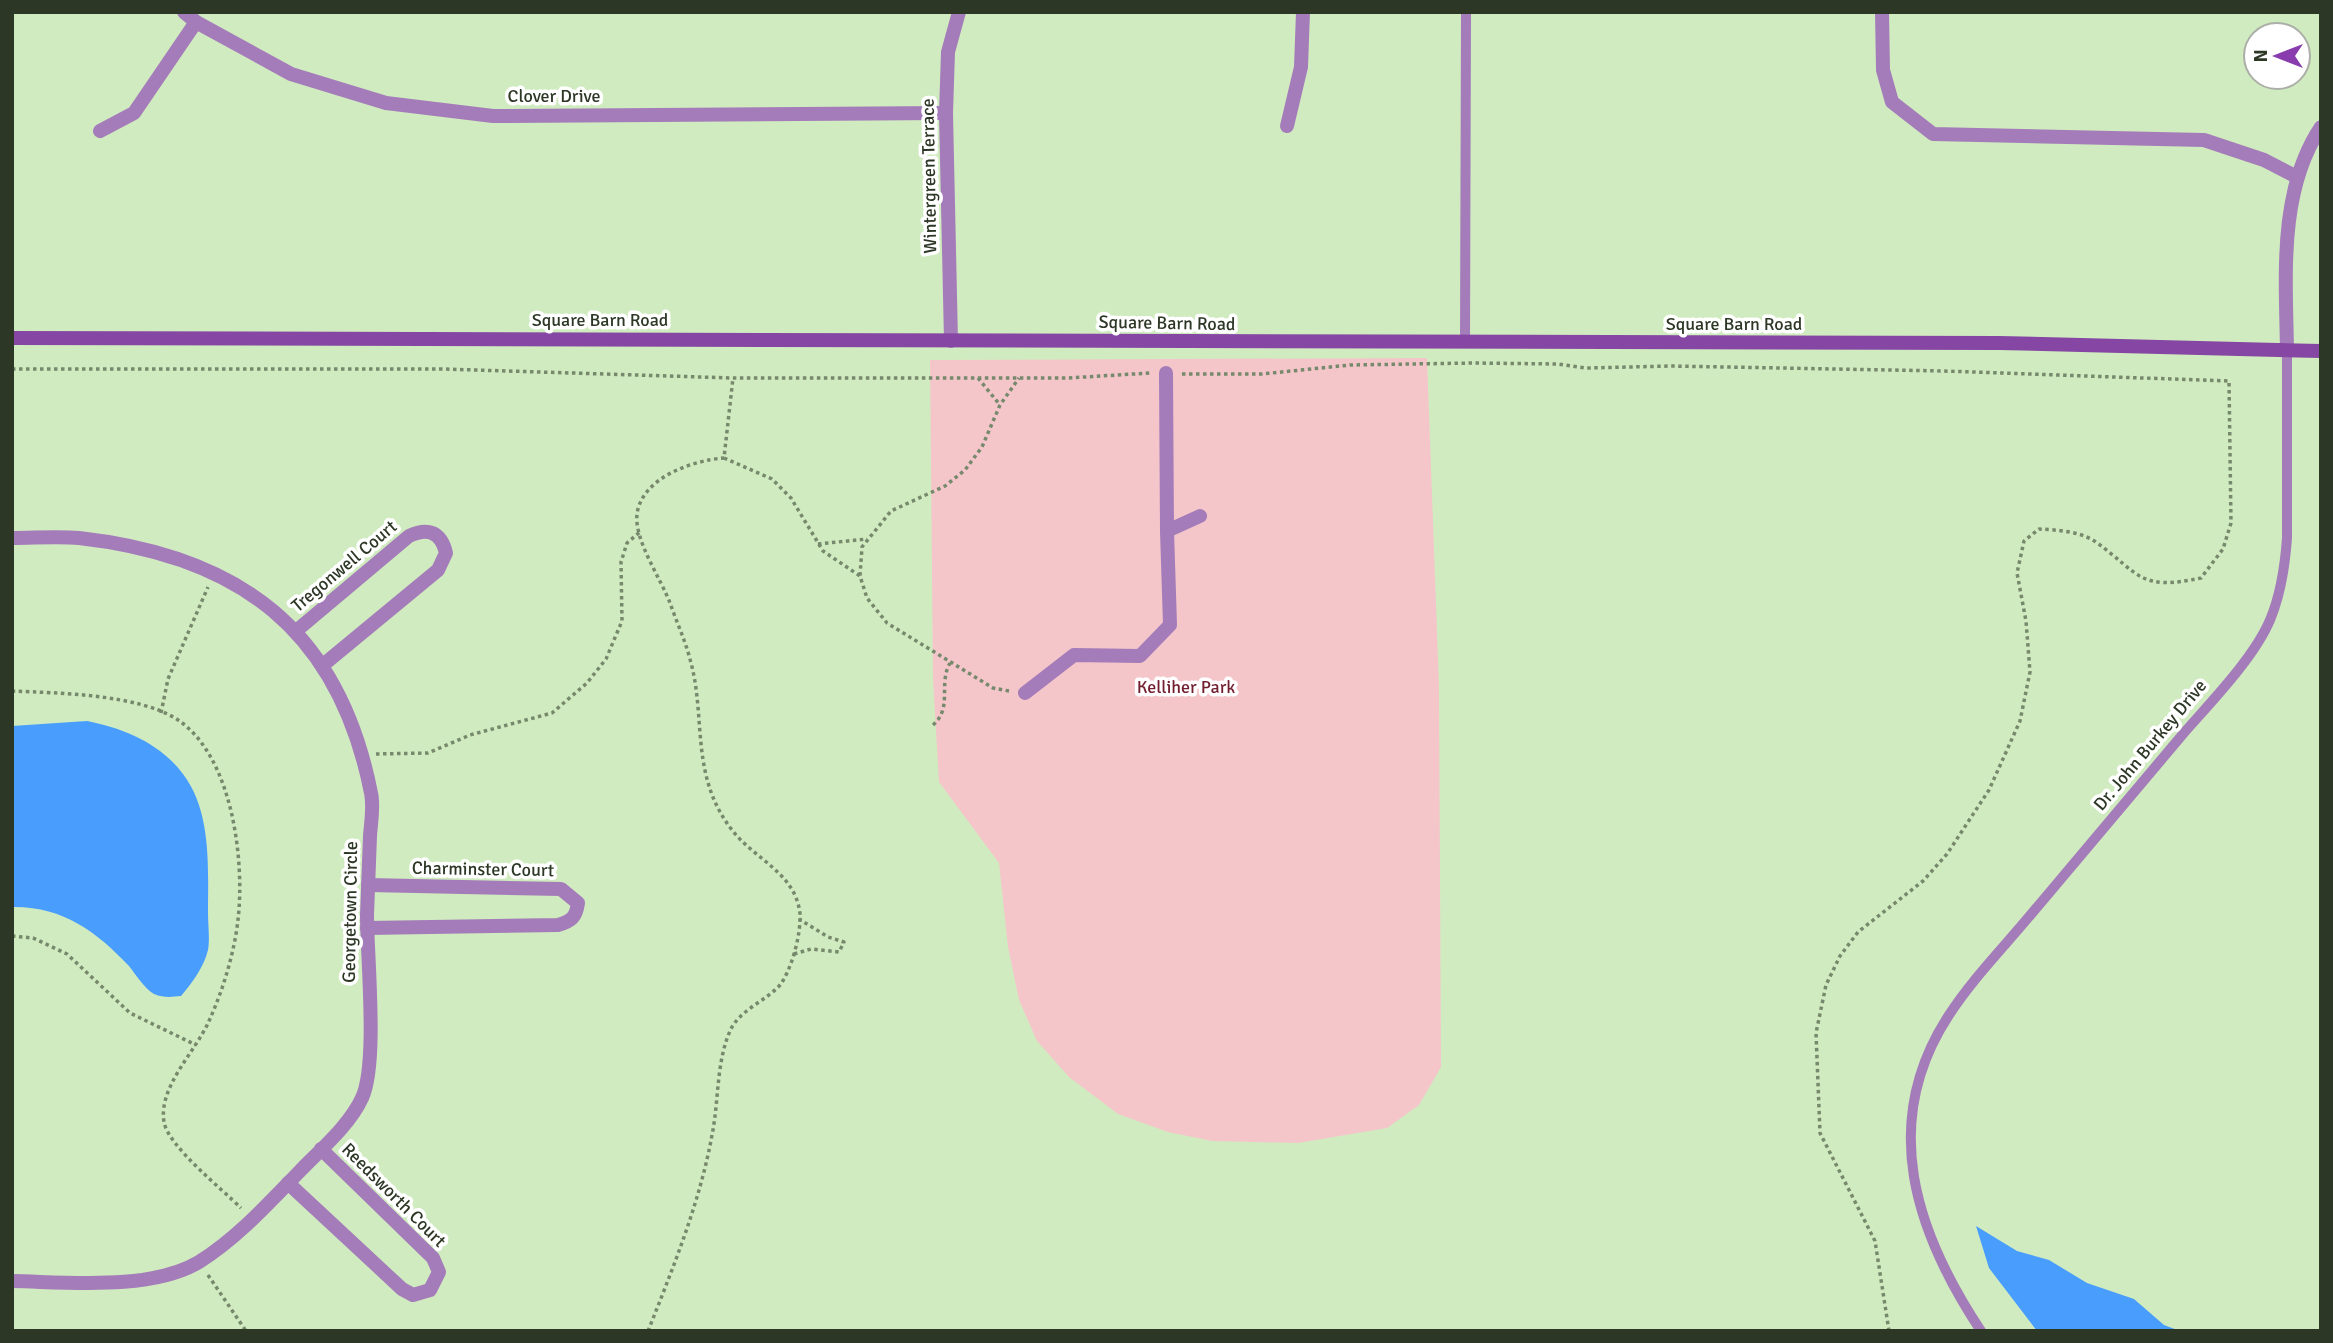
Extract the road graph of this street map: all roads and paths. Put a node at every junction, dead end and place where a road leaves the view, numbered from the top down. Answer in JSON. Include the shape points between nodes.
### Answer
{"nodes":[{"id":1,"x":960,"y":12,"type":"edge"},
{"id":2,"x":1303,"y":12,"type":"edge"},
{"id":3,"x":1466,"y":12,"type":"edge"},
{"id":4,"x":1882,"y":12,"type":"edge"},
{"id":5,"x":190,"y":17,"type":"edge"},
{"id":6,"x":946,"y":113,"type":"junction"},
{"id":7,"x":1287,"y":126,"type":"dead end"},
{"id":8,"x":2321,"y":127,"type":"edge"},
{"id":9,"x":100,"y":131,"type":"dead end"},
{"id":10,"x":2295,"y":176,"type":"junction"},
{"id":11,"x":12,"y":338,"type":"edge"},
{"id":12,"x":951,"y":341,"type":"junction"},
{"id":13,"x":1465,"y":343,"type":"junction"},
{"id":14,"x":2287,"y":351,"type":"junction"},
{"id":15,"x":2321,"y":351,"type":"edge"},
{"id":16,"x":12,"y":369,"type":"edge"},
{"id":17,"x":1166,"y":373,"type":"junction"},
{"id":18,"x":733,"y":378,"type":"junction"},
{"id":19,"x":978,"y":378,"type":"junction"},
{"id":20,"x":1019,"y":378,"type":"junction"},
{"id":21,"x":1000,"y":405,"type":"junction"},
{"id":22,"x":724,"y":458,"type":"junction"},
{"id":23,"x":1200,"y":516,"type":"dead end"},
{"id":24,"x":641,"y":531,"type":"junction"},
{"id":25,"x":1167,"y":531,"type":"junction"},
{"id":26,"x":12,"y":538,"type":"edge"},
{"id":27,"x":867,"y":539,"type":"junction"},
{"id":28,"x":818,"y":544,"type":"junction"},
{"id":29,"x":216,"y":572,"type":"junction"},
{"id":30,"x":860,"y":576,"type":"junction"},
{"id":31,"x":296,"y":631,"type":"junction"},
{"id":32,"x":950,"y":662,"type":"junction"},
{"id":33,"x":323,"y":664,"type":"junction"},
{"id":34,"x":12,"y":691,"type":"edge"},
{"id":35,"x":1025,"y":693,"type":"joint"},
{"id":36,"x":160,"y":713,"type":"junction"},
{"id":37,"x":933,"y":725,"type":"dead end"},
{"id":38,"x":360,"y":754,"type":"junction"},
{"id":39,"x":368,"y":885,"type":"junction"},
{"id":40,"x":799,"y":919,"type":"junction"},
{"id":41,"x":367,"y":928,"type":"junction"},
{"id":42,"x":12,"y":936,"type":"edge"},
{"id":43,"x":794,"y":954,"type":"junction"},
{"id":44,"x":196,"y":1045,"type":"junction"},
{"id":45,"x":321,"y":1149,"type":"junction"},
{"id":46,"x":288,"y":1183,"type":"junction"},
{"id":47,"x":252,"y":1220,"type":"junction"},
{"id":48,"x":199,"y":1262,"type":"junction"},
{"id":49,"x":12,"y":1281,"type":"edge"},
{"id":50,"x":246,"y":1331,"type":"edge"},
{"id":51,"x":648,"y":1331,"type":"edge"},
{"id":52,"x":1889,"y":1331,"type":"edge"},
{"id":53,"x":1981,"y":1331,"type":"edge"}],
"edges":[{"from":1,"to":6,"type":"street","name":"Wintergreen Terrace","via":[[948,52]]},
{"from":2,"to":7,"type":"street","via":[[1301,66]]},
{"from":3,"to":13,"type":"lane"},
{"from":4,"to":10,"type":"street","via":[[1883,71],[1892,102],[1933,134],[2204,140]]},
{"from":5,"to":6,"type":"street","name":"Clover Drive","via":[[291,74],[386,103],[492,116]]},
{"from":5,"to":9,"type":"street","via":[[134,113]]},
{"from":6,"to":12,"type":"street","name":"Wintergreen Terrace"},
{"from":8,"to":10,"type":"street","name":"Dr. John Burkey Drive"},
{"from":10,"to":14,"type":"street","name":"Dr. John Burkey Drive","via":[[2288,232]]},
{"from":11,"to":12,"type":"street","name":"Square Barn Road"},
{"from":12,"to":13,"type":"street","name":"Square Barn Road"},
{"from":13,"to":14,"type":"street","name":"Square Barn Road","via":[[1999,343]]},
{"from":14,"to":15,"type":"street","name":"Square Barn Road"},
{"from":14,"to":53,"type":"lane","name":"Dr. John Burkey Drive","via":[[2287,538],[2269,623],[2222,689],[1956,1005],[1917,1086],[1912,1172],[1922,1220],[1951,1286]]},
{"from":16,"to":18,"type":"path","via":[[443,369]]},
{"from":17,"to":20,"type":"path"},
{"from":17,"to":25,"type":"street"},
{"from":17,"to":52,"type":"path","via":[[1262,374],[1350,365],[1497,363],[1586,369],[1944,370],[2229,382],[2231,523],[2223,549],[2201,578],[2173,584],[2143,579],[2094,541],[2065,531],[2039,529],[2024,541],[2017,573],[2030,673],[2020,721],[1989,790],[1947,854],[1923,881],[1858,932],[1826,985],[1816,1033],[1820,1133],[1875,1241]]},
{"from":18,"to":19,"type":"path"},
{"from":18,"to":22,"type":"path"},
{"from":19,"to":20,"type":"path"},
{"from":19,"to":21,"type":"path"},
{"from":20,"to":21,"type":"path"},
{"from":21,"to":27,"type":"path","via":[[982,447],[965,470],[945,486],[891,511]]},
{"from":22,"to":24,"type":"path","via":[[703,459],[667,475],[648,491],[637,514]]},
{"from":22,"to":28,"type":"path","via":[[772,479],[791,498]]},
{"from":23,"to":25,"type":"street"},
{"from":24,"to":38,"type":"path","via":[[627,543],[621,562],[622,621],[606,659],[587,683],[552,713],[470,735],[428,753]]},
{"from":24,"to":40,"type":"path","via":[[692,664],[700,754],[711,789],[732,830],[791,887]]},
{"from":25,"to":35,"type":"street","via":[[1170,625],[1140,656],[1074,655]]},
{"from":26,"to":29,"type":"street","name":"Georgetown Circle","via":[[78,538],[156,552]]},
{"from":27,"to":28,"type":"path"},
{"from":27,"to":30,"type":"path"},
{"from":28,"to":30,"type":"path"},
{"from":29,"to":31,"type":"street","name":"Georgetown Circle"},
{"from":29,"to":36,"type":"path","via":[[169,679]]},
{"from":30,"to":32,"type":"path","via":[[867,598],[887,622]]},
{"from":31,"to":33,"type":"street","name":"Georgetown Circle"},
{"from":31,"to":33,"type":"street","name":"Tregonwell Court","via":[[409,536],[432,531],[439,537],[446,554],[438,570]]},
{"from":32,"to":35,"type":"path","via":[[993,688]]},
{"from":32,"to":37,"type":"path","via":[[943,680],[945,707],[942,718]]},
{"from":33,"to":38,"type":"street","name":"Georgetown Circle","via":[[345,705]]},
{"from":34,"to":36,"type":"path","via":[[95,696]]},
{"from":36,"to":44,"type":"path","via":[[177,719],[204,743],[227,792],[238,858],[238,919],[228,967]]},
{"from":38,"to":39,"type":"street","name":"Georgetown Circle","via":[[372,796]]},
{"from":39,"to":41,"type":"street","name":"Georgetown Circle"},
{"from":39,"to":41,"type":"street","name":"Charminster Court","via":[[561,889],[578,903],[570,922],[558,925]]},
{"from":40,"to":43,"type":"path"},
{"from":40,"to":43,"type":"path","via":[[844,942],[839,952],[811,949]]},
{"from":41,"to":45,"type":"street","name":"Georgetown Circle","via":[[369,1032],[363,1097]]},
{"from":42,"to":44,"type":"path","via":[[33,938],[67,954],[130,1013]]},
{"from":43,"to":51,"type":"path","via":[[780,984],[730,1029],[712,1136],[681,1248]]},
{"from":44,"to":47,"type":"path","via":[[167,1095],[164,1121],[170,1136]]},
{"from":45,"to":46,"type":"street","name":"Georgetown Circle"},
{"from":45,"to":46,"type":"street","name":"Reedsworth Court","via":[[433,1258],[439,1272],[430,1290],[413,1295],[402,1289]]},
{"from":46,"to":47,"type":"street","name":"Georgetown Circle"},
{"from":47,"to":48,"type":"street","name":"Georgetown Circle"},
{"from":48,"to":49,"type":"street","name":"Georgetown Circle","via":[[156,1278],[131,1281]]},
{"from":48,"to":50,"type":"path"}]}
